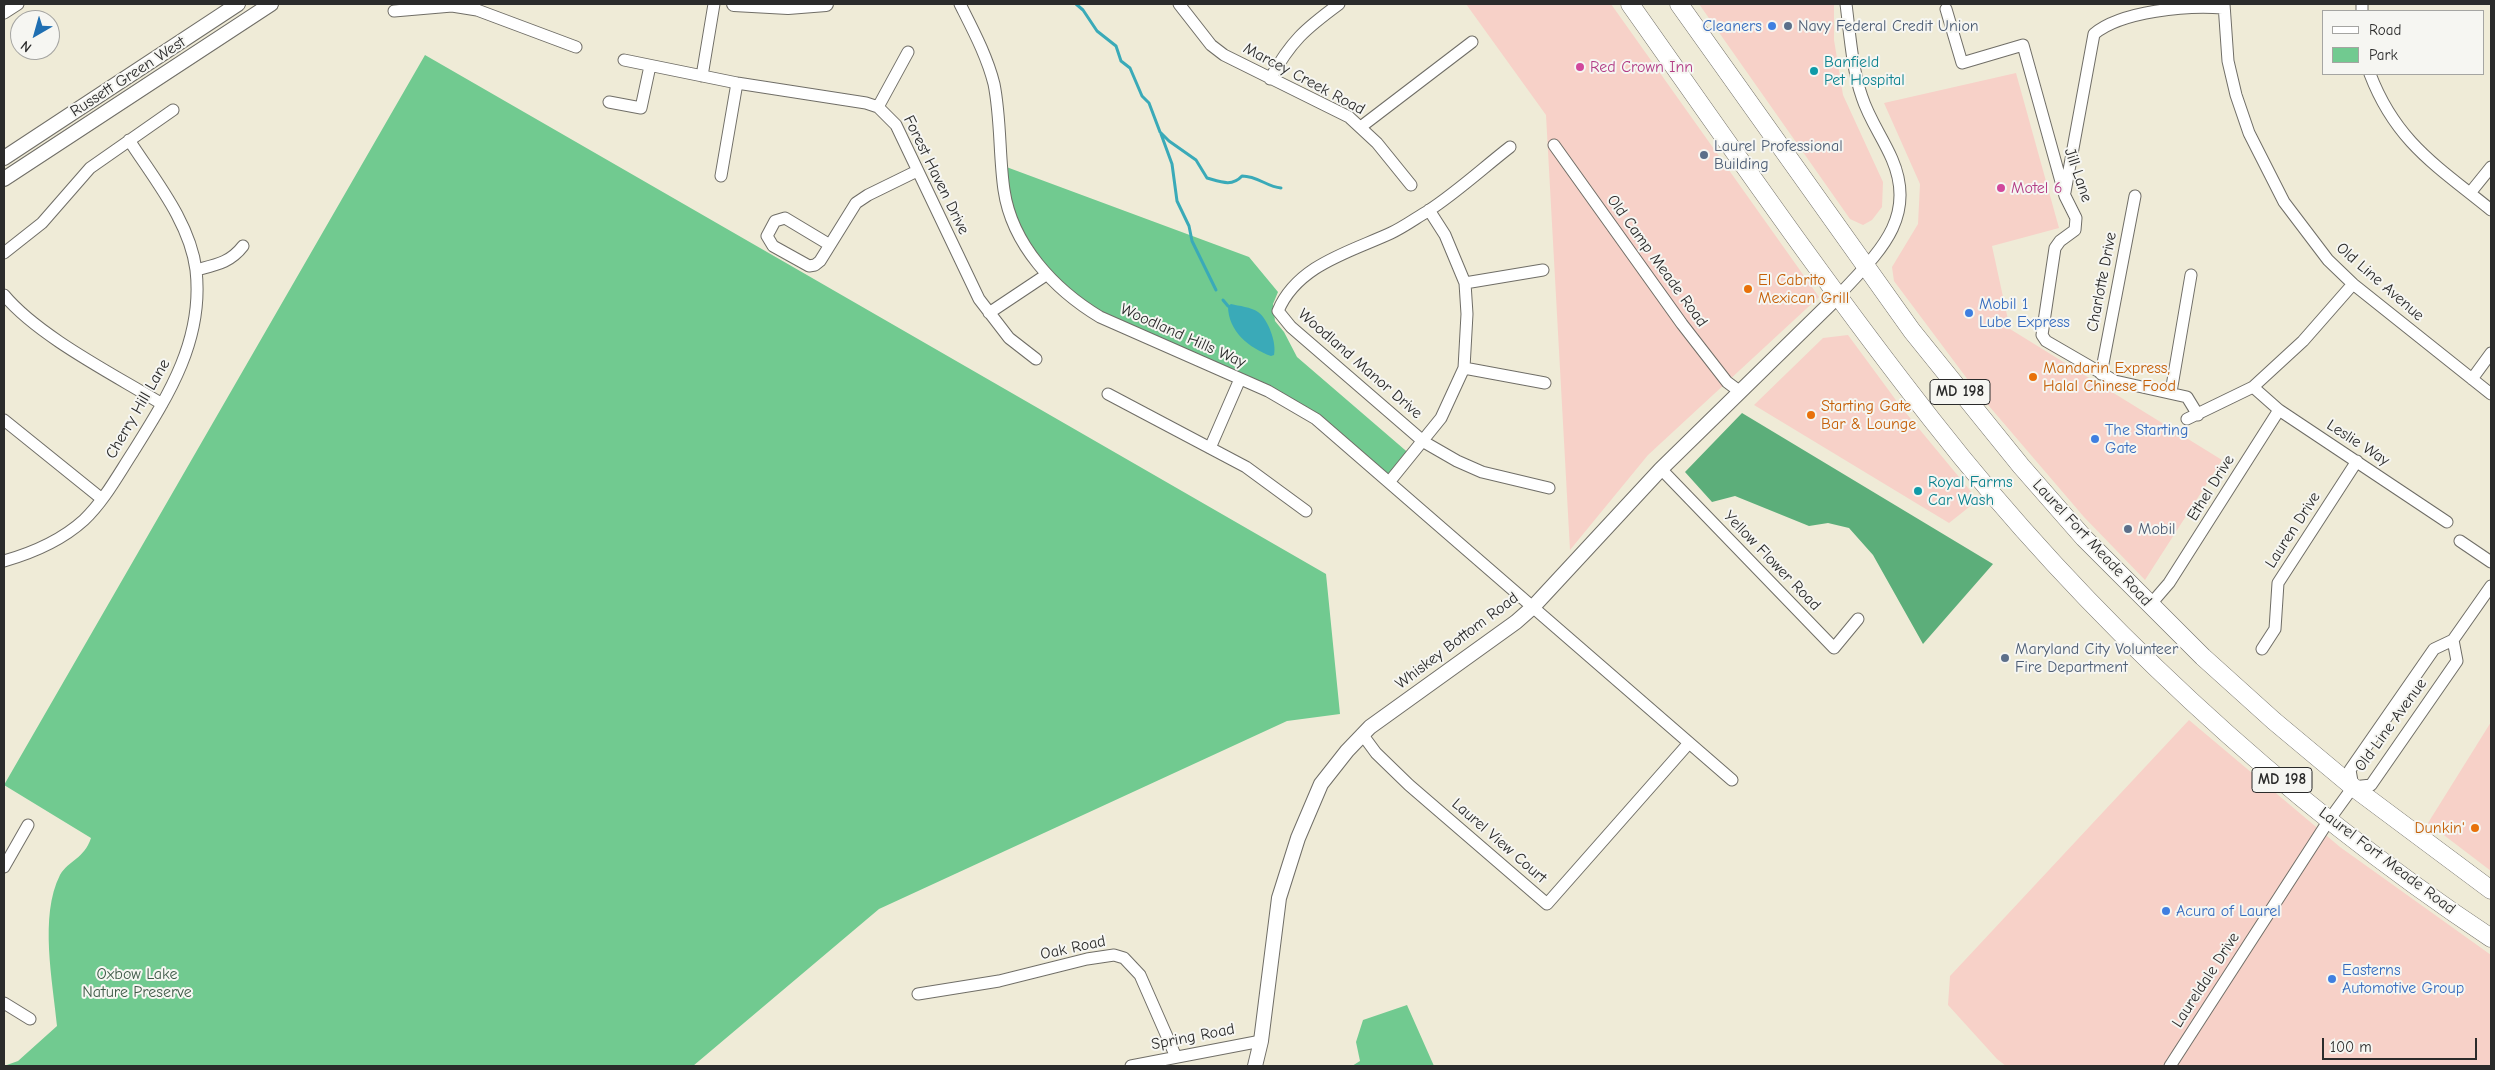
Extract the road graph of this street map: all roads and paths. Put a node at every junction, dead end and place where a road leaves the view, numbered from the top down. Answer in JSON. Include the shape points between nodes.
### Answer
{"nodes":[{"id":1,"x":18,"y":4,"type":"edge"},
{"id":2,"x":238,"y":4,"type":"edge"},
{"id":3,"x":271,"y":4,"type":"edge"},
{"id":4,"x":714,"y":4,"type":"edge"},
{"id":5,"x":734,"y":4,"type":"edge"},
{"id":6,"x":826,"y":4,"type":"edge"},
{"id":7,"x":960,"y":4,"type":"edge"},
{"id":8,"x":1179,"y":4,"type":"edge"},
{"id":9,"x":1339,"y":4,"type":"edge"},
{"id":10,"x":1630,"y":4,"type":"edge"},
{"id":11,"x":1679,"y":4,"type":"edge"},
{"id":12,"x":1846,"y":4,"type":"edge"},
{"id":13,"x":452,"y":5,"type":"edge"},
{"id":14,"x":2223,"y":6,"type":"edge"},
{"id":15,"x":222,"y":8,"type":"edge"},
{"id":16,"x":1946,"y":9,"type":"dead end"},
{"id":17,"x":4,"y":11,"type":"edge"},
{"id":18,"x":394,"y":11,"type":"dead end"},
{"id":19,"x":235,"y":27,"type":"junction"},
{"id":20,"x":1472,"y":42,"type":"dead end"},
{"id":21,"x":576,"y":47,"type":"dead end"},
{"id":22,"x":908,"y":52,"type":"dead end"},
{"id":23,"x":624,"y":60,"type":"dead end"},
{"id":24,"x":650,"y":66,"type":"junction"},
{"id":25,"x":2370,"y":75,"type":"edge"},
{"id":26,"x":702,"y":76,"type":"junction"},
{"id":27,"x":1270,"y":78,"type":"junction"},
{"id":28,"x":737,"y":83,"type":"junction"},
{"id":29,"x":609,"y":102,"type":"dead end"},
{"id":30,"x":878,"y":107,"type":"junction"},
{"id":31,"x":173,"y":110,"type":"dead end"},
{"id":32,"x":1362,"y":126,"type":"junction"},
{"id":33,"x":128,"y":140,"type":"junction"},
{"id":34,"x":1554,"y":145,"type":"dead end"},
{"id":35,"x":1510,"y":147,"type":"dead end"},
{"id":36,"x":4,"y":158,"type":"edge"},
{"id":37,"x":2491,"y":167,"type":"edge"},
{"id":38,"x":917,"y":171,"type":"junction"},
{"id":39,"x":721,"y":176,"type":"dead end"},
{"id":40,"x":4,"y":179,"type":"edge"},
{"id":41,"x":1411,"y":185,"type":"dead end"},
{"id":42,"x":2470,"y":193,"type":"junction"},
{"id":43,"x":2065,"y":196,"type":"junction"},
{"id":44,"x":2135,"y":196,"type":"dead end"},
{"id":45,"x":1430,"y":210,"type":"junction"},
{"id":46,"x":2491,"y":210,"type":"edge"},
{"id":47,"x":830,"y":245,"type":"junction"},
{"id":48,"x":243,"y":246,"type":"dead end"},
{"id":49,"x":4,"y":253,"type":"edge"},
{"id":50,"x":1866,"y":266,"type":"junction"},
{"id":51,"x":196,"y":270,"type":"junction"},
{"id":52,"x":1542,"y":270,"type":"dead end"},
{"id":53,"x":2191,"y":274,"type":"dead end"},
{"id":54,"x":1046,"y":275,"type":"junction"},
{"id":55,"x":1465,"y":283,"type":"junction"},
{"id":56,"x":2354,"y":284,"type":"junction"},
{"id":57,"x":4,"y":295,"type":"edge"},
{"id":58,"x":1839,"y":295,"type":"junction"},
{"id":59,"x":989,"y":312,"type":"junction"},
{"id":60,"x":2491,"y":353,"type":"edge"},
{"id":61,"x":1036,"y":359,"type":"dead end"},
{"id":62,"x":1464,"y":368,"type":"junction"},
{"id":63,"x":2101,"y":374,"type":"junction"},
{"id":64,"x":1240,"y":379,"type":"junction"},
{"id":65,"x":2472,"y":379,"type":"junction"},
{"id":66,"x":1545,"y":383,"type":"dead end"},
{"id":67,"x":2253,"y":387,"type":"junction"},
{"id":68,"x":1739,"y":391,"type":"junction"},
{"id":69,"x":2171,"y":392,"type":"junction"},
{"id":70,"x":1108,"y":394,"type":"dead end"},
{"id":71,"x":2491,"y":394,"type":"edge"},
{"id":72,"x":162,"y":404,"type":"junction"},
{"id":73,"x":2279,"y":410,"type":"junction"},
{"id":74,"x":4,"y":420,"type":"edge"},
{"id":75,"x":1424,"y":442,"type":"junction"},
{"id":76,"x":1210,"y":448,"type":"junction"},
{"id":77,"x":2357,"y":461,"type":"junction"},
{"id":78,"x":1661,"y":469,"type":"junction"},
{"id":79,"x":1390,"y":481,"type":"junction"},
{"id":80,"x":1549,"y":488,"type":"dead end"},
{"id":81,"x":102,"y":499,"type":"junction"},
{"id":82,"x":1306,"y":511,"type":"dead end"},
{"id":83,"x":2447,"y":522,"type":"dead end"},
{"id":84,"x":2460,"y":541,"type":"dead end"},
{"id":85,"x":4,"y":561,"type":"edge"},
{"id":86,"x":2491,"y":562,"type":"edge"},
{"id":87,"x":2491,"y":586,"type":"edge"},
{"id":88,"x":2150,"y":605,"type":"junction"},
{"id":89,"x":1533,"y":607,"type":"junction"},
{"id":90,"x":1858,"y":619,"type":"dead end"},
{"id":91,"x":2453,"y":640,"type":"junction"},
{"id":92,"x":2262,"y":649,"type":"dead end"},
{"id":93,"x":1362,"y":734,"type":"junction"},
{"id":94,"x":1689,"y":743,"type":"junction"},
{"id":95,"x":1732,"y":780,"type":"dead end"},
{"id":96,"x":2353,"y":787,"type":"junction"},
{"id":97,"x":2329,"y":820,"type":"junction"},
{"id":98,"x":28,"y":825,"type":"dead end"},
{"id":99,"x":4,"y":867,"type":"edge"},
{"id":100,"x":2491,"y":890,"type":"edge"},
{"id":101,"x":2491,"y":938,"type":"edge"},
{"id":102,"x":918,"y":994,"type":"dead end"},
{"id":103,"x":4,"y":1003,"type":"edge"},
{"id":104,"x":30,"y":1019,"type":"dead end"},
{"id":105,"x":1261,"y":1041,"type":"junction"},
{"id":106,"x":1176,"y":1057,"type":"junction"},
{"id":107,"x":1131,"y":1066,"type":"edge"},
{"id":108,"x":1255,"y":1066,"type":"edge"},
{"id":109,"x":2170,"y":1066,"type":"edge"}],
"edges":[{"from":1,"to":17,"type":"street"},
{"from":2,"to":15,"type":"street","name":"Russett Green West"},
{"from":3,"to":19,"type":"street","name":"Russett Green West"},
{"from":4,"to":26,"type":"street"},
{"from":5,"to":6,"type":"street","via":[[788,7]]},
{"from":7,"to":54,"type":"street","name":"Woodland Hills Way","via":[[977,37],[994,85],[1004,193],[1022,240]]},
{"from":8,"to":27,"type":"street","name":"Marcey Creek Road","via":[[1211,45],[1237,63]]},
{"from":9,"to":27,"type":"street","via":[[1300,34],[1286,50]]},
{"from":10,"to":58,"type":"main road","name":"Laurel Fort Meade Road","number":"MD 198"},
{"from":11,"to":50,"type":"main road","name":"Laurel Fort Meade Road","number":"MD 198"},
{"from":12,"to":50,"type":"street","via":[[1853,60],[1862,97],[1892,158],[1900,180],[1902,200],[1891,232]]},
{"from":13,"to":18,"type":"street"},
{"from":13,"to":21,"type":"street","via":[[503,18]]},
{"from":14,"to":43,"type":"street","via":[[2161,10],[2112,23],[2094,34]]},
{"from":14,"to":56,"type":"street","name":"Old Line Avenue","via":[[2228,62],[2236,95],[2267,173],[2306,234]]},
{"from":15,"to":19,"type":"street"},
{"from":15,"to":36,"type":"street","name":"Russett Green West"},
{"from":16,"to":43,"type":"street","name":"Jill Lane","via":[[1962,63],[2023,45]]},
{"from":19,"to":40,"type":"street","name":"Russett Green West"},
{"from":20,"to":32,"type":"street"},
{"from":22,"to":30,"type":"street"},
{"from":23,"to":24,"type":"street","name":"Forest Haven Drive"},
{"from":24,"to":26,"type":"street","name":"Forest Haven Drive"},
{"from":24,"to":29,"type":"street","via":[[641,108]]},
{"from":25,"to":42,"type":"street","via":[[2378,96],[2409,142]]},
{"from":26,"to":28,"type":"street","name":"Forest Haven Drive"},
{"from":27,"to":32,"type":"street","name":"Marcey Creek Road"},
{"from":28,"to":30,"type":"street","name":"Forest Haven Drive","via":[[866,102]]},
{"from":28,"to":39,"type":"street"},
{"from":30,"to":38,"type":"street","name":"Forest Haven Drive","via":[[896,125]]},
{"from":31,"to":33,"type":"street"},
{"from":32,"to":41,"type":"street","name":"Marcey Creek Road"},
{"from":33,"to":49,"type":"street","via":[[90,168],[42,223]]},
{"from":33,"to":51,"type":"street","name":"Cherry Hill Lane","via":[[181,224]]},
{"from":34,"to":68,"type":"street","name":"Old Camp Meade Road","via":[[1682,324],[1727,382]]},
{"from":35,"to":45,"type":"street","name":"Woodland Manor Drive"},
{"from":37,"to":42,"type":"street"},
{"from":38,"to":47,"type":"street","via":[[856,203]]},
{"from":38,"to":59,"type":"street","name":"Forest Haven Drive","via":[[969,281]]},
{"from":42,"to":46,"type":"street"},
{"from":43,"to":63,"type":"street","name":"Jill Lane","via":[[2076,224],[2075,230],[2055,248],[2042,335],[2046,341]]},
{"from":44,"to":63,"type":"street","name":"Charlotte Drive"},
{"from":45,"to":55,"type":"street","via":[[1445,235]]},
{"from":45,"to":75,"type":"street","name":"Woodland Manor Drive","via":[[1314,269],[1296,283],[1278,311],[1291,327]]},
{"from":47,"to":47,"type":"street","via":[[785,218],[774,221],[767,236],[773,246],[809,266],[820,261]]},
{"from":48,"to":51,"type":"street","via":[[222,264]]},
{"from":50,"to":58,"type":"street"},
{"from":50,"to":88,"type":"main road","name":"Laurel Fort Meade Road","number":"MD 198","via":[[1912,331],[2021,466],[2084,538]]},
{"from":51,"to":72,"type":"street","name":"Cherry Hill Lane","via":[[194,325],[188,352]]},
{"from":52,"to":55,"type":"street"},
{"from":53,"to":69,"type":"street"},
{"from":54,"to":59,"type":"street"},
{"from":54,"to":64,"type":"street","name":"Woodland Hills Way","via":[[1081,306],[1100,317]]},
{"from":55,"to":62,"type":"street"},
{"from":56,"to":65,"type":"street","name":"Old Line Avenue"},
{"from":56,"to":67,"type":"street","name":"Jill Lane","via":[[2303,341]]},
{"from":57,"to":72,"type":"street","via":[[57,340]]},
{"from":58,"to":68,"type":"street","name":"Whiskey Bottom Road"},
{"from":58,"to":97,"type":"main road","name":"Laurel Fort Meade Road","number":"MD 198","via":[[1933,422],[2058,567],[2186,694]]},
{"from":59,"to":61,"type":"street","name":"Forest Haven Drive","via":[[1009,338]]},
{"from":60,"to":65,"type":"street"},
{"from":62,"to":66,"type":"street"},
{"from":62,"to":75,"type":"street","via":[[1441,418]]},
{"from":63,"to":69,"type":"street","name":"Jill Lane"},
{"from":64,"to":76,"type":"street"},
{"from":64,"to":79,"type":"street","name":"Woodland Hills Way","via":[[1316,419]]},
{"from":65,"to":71,"type":"street","name":"Old Line Avenue"},
{"from":67,"to":69,"type":"street","name":"Jill Lane","via":[[2193,417],[2187,397]]},
{"from":67,"to":73,"type":"street","name":"Leslie Way"},
{"from":68,"to":78,"type":"street","name":"Whiskey Bottom Road"},
{"from":70,"to":76,"type":"street"},
{"from":72,"to":81,"type":"street","name":"Cherry Hill Lane"},
{"from":73,"to":77,"type":"street","name":"Leslie Way"},
{"from":73,"to":88,"type":"street","name":"Ethel Drive","via":[[2169,583]]},
{"from":74,"to":81,"type":"street"},
{"from":75,"to":79,"type":"street"},
{"from":75,"to":80,"type":"street","name":"Woodland Manor Drive","via":[[1457,462],[1482,472]]},
{"from":76,"to":82,"type":"street","via":[[1246,467]]},
{"from":77,"to":83,"type":"street","name":"Leslie Way"},
{"from":77,"to":92,"type":"street","name":"Lauren Drive","via":[[2278,583],[2275,629]]},
{"from":78,"to":89,"type":"street","name":"Whiskey Bottom Road"},
{"from":78,"to":90,"type":"street","name":"Yellow Flower Road","via":[[1834,648]]},
{"from":79,"to":89,"type":"street","name":"Woodland Hills Way"},
{"from":81,"to":85,"type":"street","name":"Cherry Hill Lane","via":[[84,520],[58,539]]},
{"from":84,"to":86,"type":"street"},
{"from":87,"to":91,"type":"street","name":"Old Line Avenue"},
{"from":88,"to":96,"type":"main road","name":"Laurel Fort Meade Road","number":"MD 198","via":[[2274,722]]},
{"from":89,"to":93,"type":"street","name":"Whiskey Bottom Road"},
{"from":89,"to":94,"type":"street"},
{"from":91,"to":96,"type":"street","name":"Old Line Avenue","via":[[2434,649],[2350,770]]},
{"from":91,"to":96,"type":"street","name":"Old Line Avenue","via":[[2456,661],[2451,669],[2371,785]]},
{"from":93,"to":94,"type":"street","name":"Laurel View Court","via":[[1376,753],[1409,785],[1547,904]]},
{"from":93,"to":105,"type":"street","name":"Whiskey Bottom Road","via":[[1321,784],[1298,838],[1275,916]]},
{"from":94,"to":95,"type":"street"},
{"from":96,"to":97,"type":"street","name":"Laureldale Drive"},
{"from":96,"to":100,"type":"main road","name":"Laurel Fort Meade Road","number":"MD 198"},
{"from":97,"to":101,"type":"main road","name":"Laurel Fort Meade Road","number":"MD 198"},
{"from":97,"to":109,"type":"street","name":"Laureldale Drive"},
{"from":98,"to":99,"type":"street"},
{"from":102,"to":106,"type":"street","name":"Oak Road","via":[[1000,981],[1114,955],[1124,958],[1140,975]]},
{"from":103,"to":104,"type":"street"},
{"from":105,"to":106,"type":"street","name":"Spring Road"},
{"from":105,"to":108,"type":"street","name":"Whiskey Bottom Road"},
{"from":106,"to":107,"type":"street","name":"Spring Road"}]}
